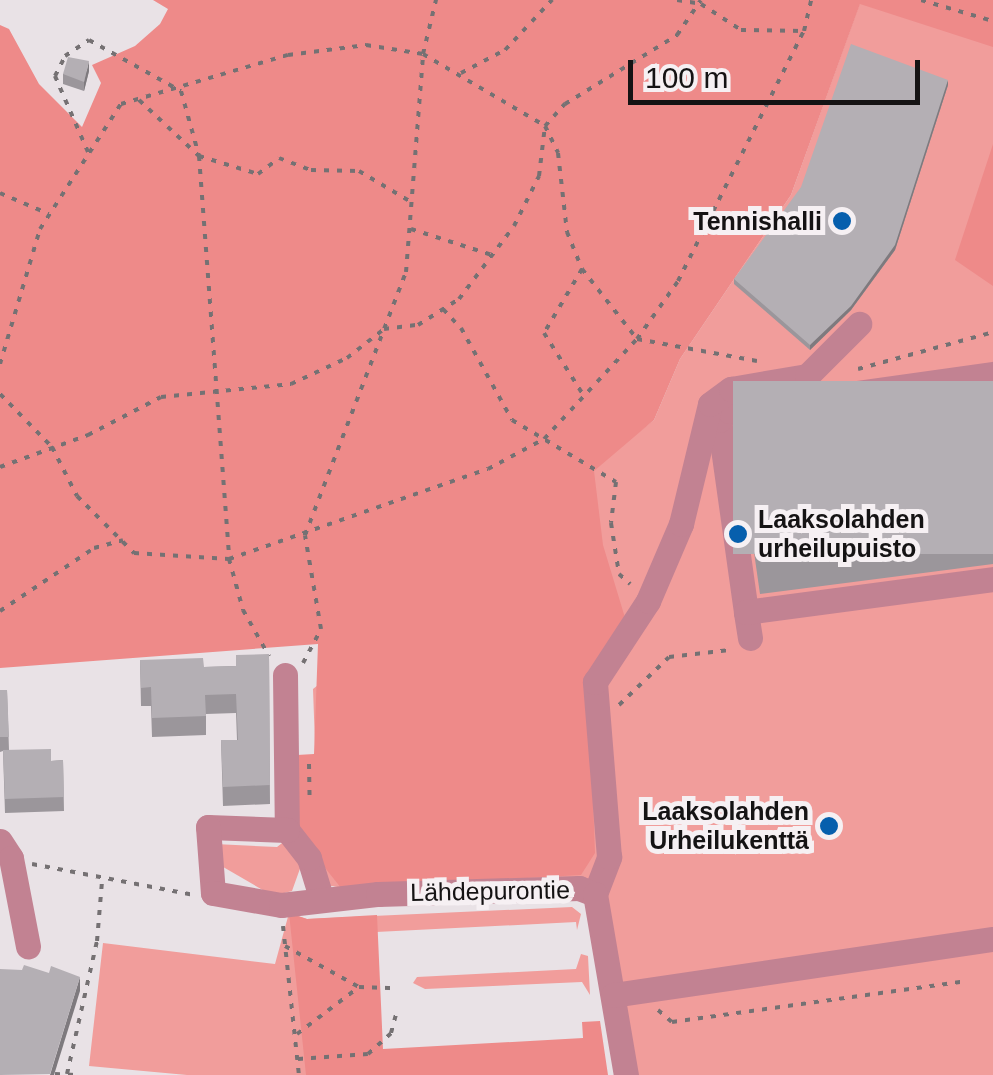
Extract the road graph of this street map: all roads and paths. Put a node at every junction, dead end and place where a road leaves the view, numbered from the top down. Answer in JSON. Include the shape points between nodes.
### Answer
{"nodes":[{"id":1,"x":436,"y":0,"type":"edge"},
{"id":2,"x":552,"y":0,"type":"edge"},
{"id":3,"x":678,"y":0,"type":"edge"},
{"id":4,"x":811,"y":0,"type":"edge"},
{"id":5,"x":922,"y":0,"type":"edge"},
{"id":6,"x":701,"y":2,"type":"edge"},
{"id":7,"x":993,"y":21,"type":"edge"},
{"id":8,"x":804,"y":30,"type":"junction"},
{"id":9,"x":423,"y":54,"type":"junction"},
{"id":10,"x":460,"y":73,"type":"junction"},
{"id":11,"x":181,"y":91,"type":"junction"},
{"id":12,"x":139,"y":100,"type":"junction"},
{"id":13,"x":544,"y":126,"type":"junction"},
{"id":14,"x":88,"y":152,"type":"junction"},
{"id":15,"x":199,"y":156,"type":"junction"},
{"id":16,"x":0,"y":193,"type":"edge"},
{"id":17,"x":413,"y":203,"type":"junction"},
{"id":18,"x":49,"y":214,"type":"junction"},
{"id":19,"x":410,"y":229,"type":"junction"},
{"id":20,"x":493,"y":255,"type":"junction"},
{"id":21,"x":582,"y":269,"type":"junction"},
{"id":22,"x":443,"y":309,"type":"junction"},
{"id":23,"x":859,"y":324,"type":"dead end"},
{"id":24,"x":384,"y":329,"type":"junction"},
{"id":25,"x":993,"y":332,"type":"edge"},
{"id":26,"x":637,"y":339,"type":"junction"},
{"id":27,"x":0,"y":364,"type":"edge"},
{"id":28,"x":852,"y":370,"type":"dead end"},
{"id":29,"x":993,"y":374,"type":"edge"},
{"id":30,"x":778,"y":382,"type":"junction"},
{"id":31,"x":214,"y":390,"type":"junction"},
{"id":32,"x":0,"y":394,"type":"edge"},
{"id":33,"x":584,"y":396,"type":"junction"},
{"id":34,"x":544,"y":439,"type":"junction"},
{"id":35,"x":52,"y":447,"type":"junction"},
{"id":36,"x":0,"y":467,"type":"edge"},
{"id":37,"x":305,"y":535,"type":"junction"},
{"id":38,"x":123,"y":540,"type":"junction"},
{"id":39,"x":229,"y":559,"type":"junction"},
{"id":40,"x":993,"y":579,"type":"edge"},
{"id":41,"x":648,"y":601,"type":"junction"},
{"id":42,"x":0,"y":612,"type":"edge"},
{"id":43,"x":746,"y":633,"type":"junction"},
{"id":44,"x":265,"y":648,"type":"dead end"},
{"id":45,"x":285,"y":675,"type":"joint"},
{"id":46,"x":610,"y":714,"type":"dead end"},
{"id":47,"x":287,"y":830,"type":"junction"},
{"id":48,"x":6,"y":850,"type":"edge"},
{"id":49,"x":102,"y":882,"type":"junction"},
{"id":50,"x":214,"y":893,"type":"junction"},
{"id":51,"x":595,"y":894,"type":"junction"},
{"id":52,"x":320,"y":897,"type":"junction"},
{"id":53,"x":280,"y":905,"type":"junction"},
{"id":54,"x":993,"y":939,"type":"edge"},
{"id":55,"x":28,"y":946,"type":"dead end"},
{"id":56,"x":285,"y":946,"type":"junction"},
{"id":57,"x":967,"y":981,"type":"dead end"},
{"id":58,"x":359,"y":987,"type":"junction"},
{"id":59,"x":396,"y":988,"type":"dead end"},
{"id":60,"x":655,"y":990,"type":"junction"},
{"id":61,"x":613,"y":995,"type":"junction"},
{"id":62,"x":397,"y":1011,"type":"dead end"},
{"id":63,"x":297,"y":1034,"type":"junction"},
{"id":64,"x":298,"y":1059,"type":"junction"},
{"id":65,"x":54,"y":1074,"type":"edge"},
{"id":66,"x":67,"y":1074,"type":"edge"},
{"id":67,"x":76,"y":1075,"type":"edge"},
{"id":68,"x":299,"y":1075,"type":"edge"},
{"id":69,"x":626,"y":1075,"type":"edge"}],
"edges":[{"from":1,"to":9,"type":"path"},
{"from":2,"to":10,"type":"path","via":[[505,50]]},
{"from":3,"to":6,"type":"path"},
{"from":4,"to":8,"type":"path"},
{"from":5,"to":7,"type":"path"},
{"from":6,"to":8,"type":"path","via":[[740,30]]},
{"from":6,"to":13,"type":"path","via":[[677,34],[565,104]]},
{"from":8,"to":26,"type":"path","via":[[678,280]]},
{"from":9,"to":10,"type":"path"},
{"from":9,"to":11,"type":"path","via":[[366,44],[288,55]]},
{"from":9,"to":17,"type":"path"},
{"from":10,"to":13,"type":"path"},
{"from":11,"to":12,"type":"path"},
{"from":11,"to":14,"type":"path","via":[[90,40],[65,56],[55,76]]},
{"from":11,"to":15,"type":"path"},
{"from":12,"to":14,"type":"path","via":[[121,104]]},
{"from":12,"to":15,"type":"path"},
{"from":13,"to":20,"type":"path","via":[[540,176]]},
{"from":13,"to":21,"type":"path","via":[[558,153],[566,232]]},
{"from":14,"to":18,"type":"path"},
{"from":15,"to":17,"type":"path","via":[[258,174],[279,158],[311,170],[360,170]]},
{"from":15,"to":31,"type":"path"},
{"from":16,"to":18,"type":"path"},
{"from":17,"to":19,"type":"path"},
{"from":18,"to":27,"type":"path","via":[[25,264]]},
{"from":19,"to":20,"type":"path"},
{"from":19,"to":24,"type":"path","via":[[406,272]]},
{"from":20,"to":22,"type":"path"},
{"from":21,"to":26,"type":"path"},
{"from":21,"to":33,"type":"path","via":[[544,333]]},
{"from":22,"to":24,"type":"path","via":[[418,326]]},
{"from":22,"to":34,"type":"path","via":[[462,328],[495,399],[512,420]]},
{"from":23,"to":30,"type":"street","via":[[807,376]]},
{"from":24,"to":31,"type":"path","via":[[347,358],[291,384]]},
{"from":24,"to":37,"type":"path"},
{"from":25,"to":28,"type":"path"},
{"from":26,"to":30,"type":"path","via":[[752,356]]},
{"from":26,"to":33,"type":"path"},
{"from":29,"to":43,"type":"street","via":[[729,412],[719,420]]},
{"from":30,"to":41,"type":"street","via":[[730,389],[710,404],[681,524]]},
{"from":31,"to":35,"type":"path","via":[[161,397]]},
{"from":31,"to":39,"type":"path"},
{"from":32,"to":35,"type":"path"},
{"from":33,"to":34,"type":"path"},
{"from":34,"to":37,"type":"path","via":[[488,469]]},
{"from":34,"to":41,"type":"path","via":[[616,482],[610,523],[620,574]]},
{"from":35,"to":36,"type":"path"},
{"from":35,"to":38,"type":"path","via":[[77,496]]},
{"from":37,"to":39,"type":"path"},
{"from":37,"to":45,"type":"path","via":[[320,629],[297,673]]},
{"from":38,"to":39,"type":"path","via":[[134,553]]},
{"from":38,"to":42,"type":"path","via":[[94,548]]},
{"from":39,"to":44,"type":"path","via":[[243,610]]},
{"from":40,"to":43,"type":"street"},
{"from":41,"to":51,"type":"street","via":[[595,682],[609,857]]},
{"from":43,"to":46,"type":"path","via":[[669,658]]},
{"from":45,"to":47,"type":"street"},
{"from":47,"to":50,"type":"street","via":[[208,827]]},
{"from":47,"to":52,"type":"street","via":[[309,858]]},
{"from":48,"to":49,"type":"path"},
{"from":48,"to":55,"type":"street"},
{"from":49,"to":50,"type":"path","via":[[184,896]]},
{"from":49,"to":66,"type":"path","via":[[97,940]]},
{"from":50,"to":53,"type":"street"},
{"from":51,"to":52,"type":"street","name":"Lähdepurontie","via":[[580,888]]},
{"from":51,"to":61,"type":"street","name":"Lähdepurontie"},
{"from":52,"to":53,"type":"street","name":"Lähdepurontie"},
{"from":53,"to":56,"type":"path"},
{"from":54,"to":60,"type":"street"},
{"from":56,"to":58,"type":"path"},
{"from":56,"to":63,"type":"path"},
{"from":57,"to":60,"type":"path","via":[[672,1022],[658,1014]]},
{"from":58,"to":59,"type":"path"},
{"from":58,"to":63,"type":"path"},
{"from":60,"to":61,"type":"street"},
{"from":61,"to":69,"type":"street","name":"Lähdepurontie"},
{"from":62,"to":64,"type":"path","via":[[391,1033],[368,1054]]},
{"from":63,"to":64,"type":"path"},
{"from":64,"to":68,"type":"path"},
{"from":65,"to":66,"type":"path"},
{"from":66,"to":67,"type":"path"}]}
